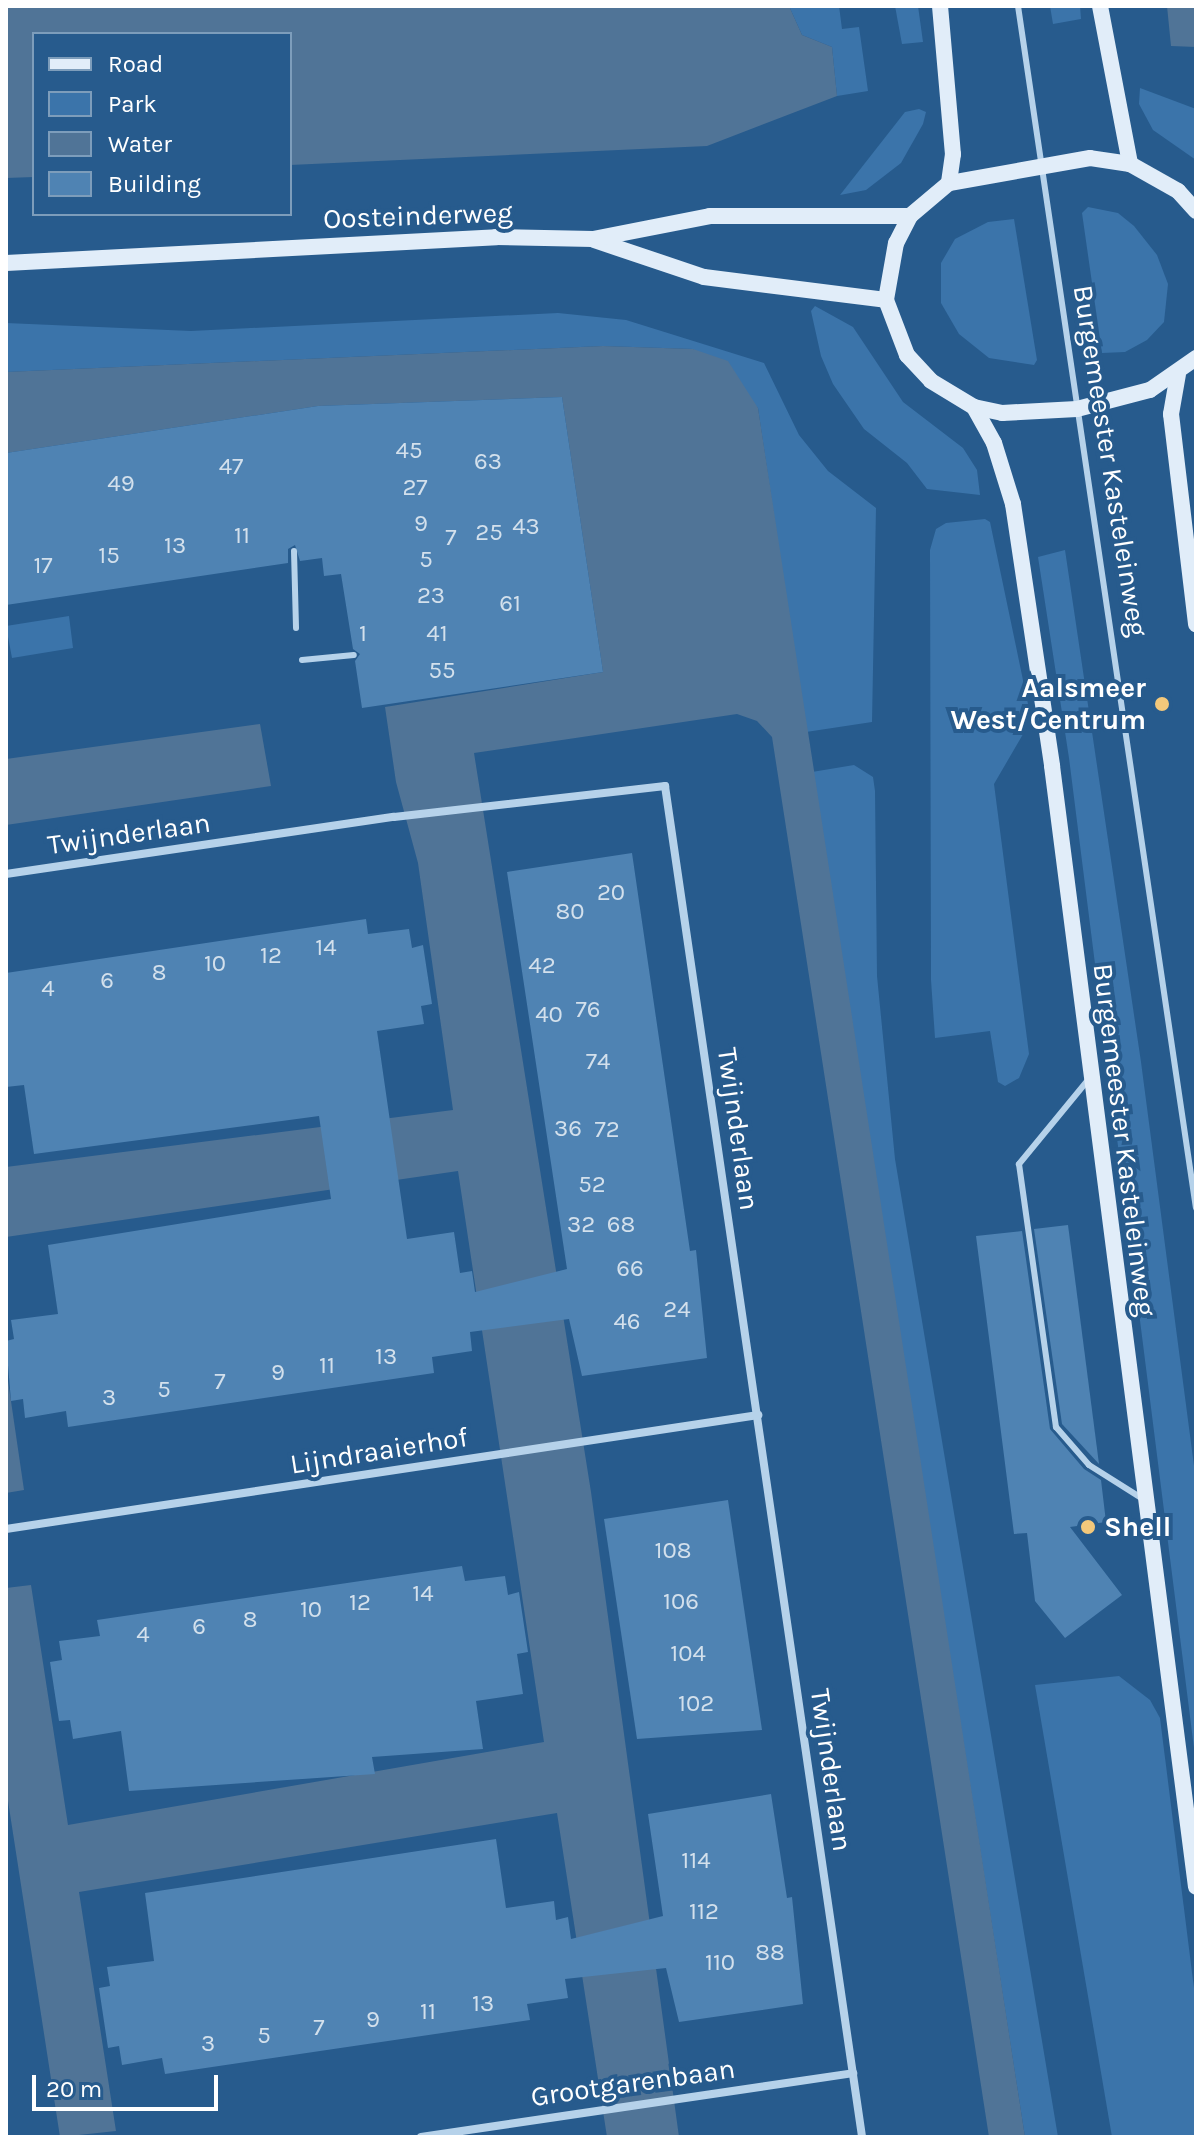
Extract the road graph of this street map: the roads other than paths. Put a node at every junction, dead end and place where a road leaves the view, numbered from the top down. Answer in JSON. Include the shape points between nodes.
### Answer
{"nodes":[{"id":1,"x":940,"y":6,"type":"edge"},
{"id":2,"x":1018,"y":6,"type":"edge"},
{"id":3,"x":1100,"y":6,"type":"edge"},
{"id":4,"x":1039,"y":163,"type":"junction"},
{"id":5,"x":1130,"y":164,"type":"junction"},
{"id":6,"x":949,"y":183,"type":"junction"},
{"id":7,"x":1196,"y":188,"type":"edge"},
{"id":8,"x":1178,"y":191,"type":"junction"},
{"id":9,"x":1196,"y":211,"type":"edge"},
{"id":10,"x":910,"y":216,"type":"junction"},
{"id":11,"x":593,"y":239,"type":"junction"},
{"id":12,"x":6,"y":263,"type":"edge"},
{"id":13,"x":886,"y":300,"type":"junction"},
{"id":14,"x":1196,"y":358,"type":"edge"},
{"id":15,"x":1178,"y":374,"type":"junction"},
{"id":16,"x":974,"y":407,"type":"junction"},
{"id":17,"x":1077,"y":409,"type":"junction"},
{"id":18,"x":294,"y":551,"type":"dead end"},
{"id":19,"x":1196,"y":625,"type":"edge"},
{"id":20,"x":296,"y":628,"type":"dead end"},
{"id":21,"x":354,"y":655,"type":"dead end"},
{"id":22,"x":302,"y":660,"type":"dead end"},
{"id":23,"x":6,"y":874,"type":"edge"},
{"id":24,"x":1090,"y":1077,"type":"junction"},
{"id":25,"x":1196,"y":1208,"type":"edge"},
{"id":26,"x":758,"y":1415,"type":"junction"},
{"id":27,"x":1143,"y":1499,"type":"junction"},
{"id":28,"x":6,"y":1529,"type":"edge"},
{"id":29,"x":1196,"y":1887,"type":"edge"},
{"id":30,"x":853,"y":2073,"type":"junction"},
{"id":31,"x":421,"y":2137,"type":"edge"},
{"id":32,"x":862,"y":2137,"type":"edge"}],
"edges":[{"from":1,"to":6,"type":"main road","via":[[953,154]]},
{"from":2,"to":4,"type":"lane","name":"Burgemeester Kasteleinweg"},
{"from":3,"to":5,"type":"main road"},
{"from":4,"to":5,"type":"main road","via":[[1090,158]]},
{"from":4,"to":6,"type":"main road"},
{"from":4,"to":17,"type":"lane","name":"Burgemeester Kasteleinweg"},
{"from":5,"to":8,"type":"main road"},
{"from":6,"to":10,"type":"main road"},
{"from":7,"to":8,"type":"main road"},
{"from":8,"to":9,"type":"main road"},
{"from":10,"to":11,"type":"main road","name":"Oosteinderweg","via":[[710,216]]},
{"from":10,"to":13,"type":"main road","via":[[896,243]]},
{"from":11,"to":12,"type":"main road","name":"Oosteinderweg","via":[[496,237]]},
{"from":11,"to":13,"type":"main road","name":"Oosteinderweg","via":[[704,277]]},
{"from":13,"to":16,"type":"main road","via":[[907,355],[931,381]]},
{"from":14,"to":15,"type":"main road"},
{"from":15,"to":17,"type":"main road","via":[[1150,390]]},
{"from":15,"to":19,"type":"main road","via":[[1172,429]]},
{"from":16,"to":17,"type":"main road","via":[[1034,414]]},
{"from":16,"to":24,"type":"main road","name":"Burgemeester Kasteleinweg","via":[[994,443],[1013,504]]},
{"from":17,"to":25,"type":"lane","name":"Burgemeester Kasteleinweg"},
{"from":18,"to":20,"type":"lane"},
{"from":21,"to":22,"type":"lane"},
{"from":23,"to":26,"type":"street","name":"Twijnderlaan","via":[[394,817],[665,786]]},
{"from":24,"to":27,"type":"main road","name":"Burgemeester Kasteleinweg"},
{"from":24,"to":27,"type":"lane","via":[[1019,1164],[1056,1427],[1089,1465]]},
{"from":26,"to":28,"type":"street","name":"Lijndraaierhof"},
{"from":26,"to":30,"type":"street","name":"Twijnderlaan"},
{"from":27,"to":29,"type":"main road","name":"Burgemeester Kasteleinweg"},
{"from":30,"to":31,"type":"street","name":"Grootgarenbaan"},
{"from":30,"to":32,"type":"street","name":"Twijnderlaan"}]}
